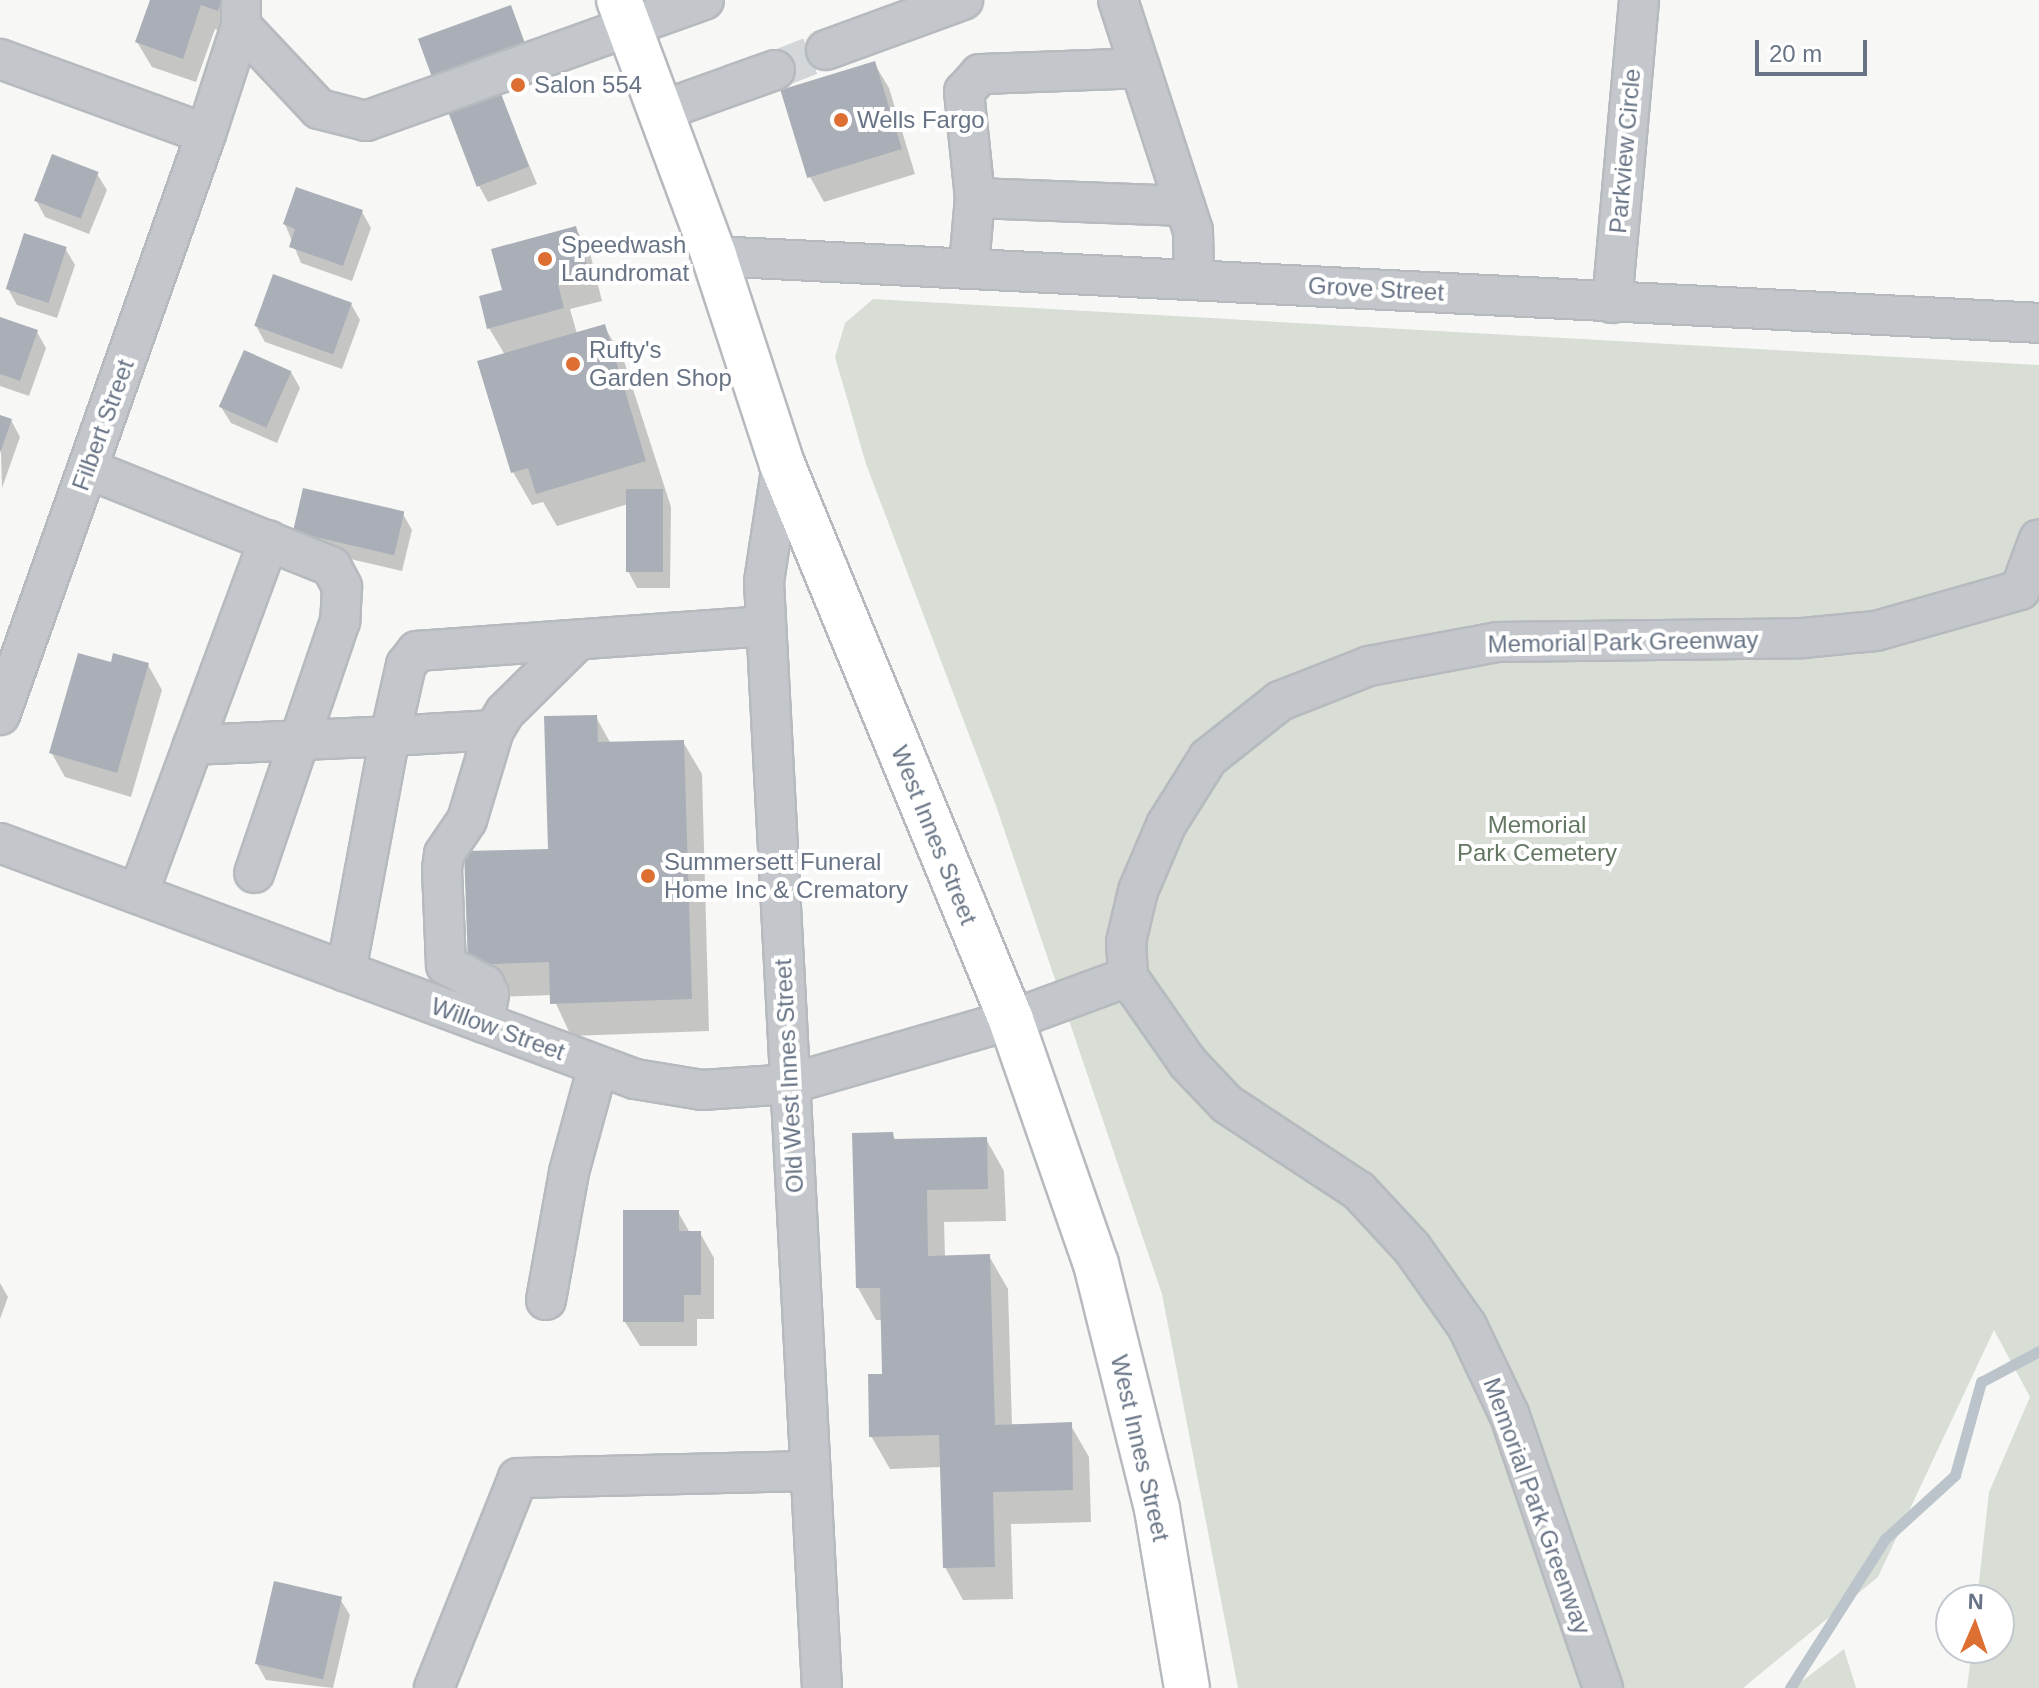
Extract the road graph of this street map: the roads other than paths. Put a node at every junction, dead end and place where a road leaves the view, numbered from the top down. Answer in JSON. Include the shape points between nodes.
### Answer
{"nodes":[{"id":1,"x":704,"y":0,"type":"edge"},
{"id":2,"x":963,"y":0,"type":"edge"},
{"id":3,"x":1118,"y":0,"type":"edge"},
{"id":4,"x":1639,"y":0,"type":"edge"},
{"id":5,"x":241,"y":13,"type":"edge"},
{"id":6,"x":625,"y":14,"type":"edge"},
{"id":7,"x":826,"y":50,"type":"tunnel mouth"},
{"id":8,"x":0,"y":59,"type":"edge"},
{"id":9,"x":1140,"y":68,"type":"junction"},
{"id":10,"x":775,"y":70,"type":"tunnel mouth"},
{"id":11,"x":661,"y":111,"type":"junction"},
{"id":12,"x":206,"y":134,"type":"junction"},
{"id":13,"x":975,"y":198,"type":"junction"},
{"id":14,"x":1185,"y":206,"type":"junction"},
{"id":15,"x":714,"y":256,"type":"junction"},
{"id":16,"x":969,"y":266,"type":"junction"},
{"id":17,"x":1194,"y":279,"type":"junction"},
{"id":18,"x":1612,"y":303,"type":"junction"},
{"id":19,"x":2039,"y":323,"type":"edge"},
{"id":20,"x":782,"y":464,"type":"junction"},
{"id":21,"x":88,"y":469,"type":"junction"},
{"id":22,"x":2039,"y":539,"type":"edge"},
{"id":23,"x":269,"y":540,"type":"junction"},
{"id":24,"x":766,"y":626,"type":"junction"},
{"id":25,"x":577,"y":641,"type":"junction"},
{"id":26,"x":0,"y":715,"type":"edge"},
{"id":27,"x":494,"y":730,"type":"junction"},
{"id":28,"x":390,"y":736,"type":"junction"},
{"id":29,"x":300,"y":741,"type":"junction"},
{"id":30,"x":193,"y":745,"type":"junction"},
{"id":31,"x":0,"y":843,"type":"edge"},
{"id":32,"x":254,"y":873,"type":"dead end"},
{"id":33,"x":138,"y":894,"type":"junction"},
{"id":34,"x":346,"y":972,"type":"junction"},
{"id":35,"x":1128,"y":977,"type":"junction"},
{"id":36,"x":1011,"y":1020,"type":"junction"},
{"id":37,"x":484,"y":1023,"type":"junction"},
{"id":38,"x":598,"y":1066,"type":"junction"},
{"id":39,"x":789,"y":1084,"type":"junction"},
{"id":40,"x":546,"y":1300,"type":"dead end"},
{"id":41,"x":810,"y":1471,"type":"junction"},
{"id":42,"x":434,"y":1688,"type":"edge"},
{"id":43,"x":822,"y":1688,"type":"edge"},
{"id":44,"x":1187,"y":1688,"type":"edge"},
{"id":45,"x":1603,"y":1688,"type":"edge"}],
"edges":[{"from":1,"to":6,"type":"street"},
{"from":2,"to":7,"type":"street"},
{"from":3,"to":9,"type":"street"},
{"from":4,"to":18,"type":"street","name":"Parkview Circle"},
{"from":5,"to":6,"type":"street","via":[[319,109],[366,121],[536,63]]},
{"from":5,"to":12,"type":"street","name":"Filbert Street"},
{"from":6,"to":11,"type":"main road","name":"West Innes Street"},
{"from":8,"to":12,"type":"street"},
{"from":9,"to":13,"type":"street","via":[[980,74],[964,92]]},
{"from":9,"to":14,"type":"street"},
{"from":10,"to":11,"type":"street"},
{"from":11,"to":15,"type":"main road","name":"West Innes Street"},
{"from":12,"to":21,"type":"street","name":"Filbert Street"},
{"from":13,"to":14,"type":"street"},
{"from":13,"to":16,"type":"street"},
{"from":14,"to":17,"type":"street","via":[[1193,231]]},
{"from":15,"to":16,"type":"street","name":"Grove Street"},
{"from":15,"to":20,"type":"main road","name":"West Innes Street"},
{"from":16,"to":17,"type":"street","name":"Grove Street"},
{"from":17,"to":18,"type":"street","name":"Grove Street"},
{"from":18,"to":19,"type":"street","name":"Grove Street"},
{"from":20,"to":24,"type":"street","name":"Old West Innes Street","via":[[764,582]]},
{"from":20,"to":36,"type":"main road","name":"West Innes Street"},
{"from":21,"to":23,"type":"street"},
{"from":21,"to":26,"type":"street","name":"Filbert Street"},
{"from":22,"to":35,"type":"street","name":"Memorial Park Greenway","via":[[2020,590],[1876,631],[1803,638],[1497,642],[1369,666],[1280,701],[1208,758],[1166,825],[1138,891],[1126,942]]},
{"from":23,"to":29,"type":"street","via":[[331,566],[342,587],[340,621]]},
{"from":23,"to":30,"type":"street"},
{"from":24,"to":25,"type":"street"},
{"from":24,"to":39,"type":"street","name":"Old West Innes Street"},
{"from":25,"to":27,"type":"street","via":[[505,712]]},
{"from":25,"to":28,"type":"street","via":[[417,651],[406,665]]},
{"from":27,"to":28,"type":"street"},
{"from":27,"to":37,"type":"street","via":[[442,869],[446,965],[485,985],[489,994]]},
{"from":28,"to":29,"type":"street"},
{"from":28,"to":34,"type":"street"},
{"from":29,"to":30,"type":"street"},
{"from":29,"to":32,"type":"street"},
{"from":30,"to":33,"type":"street"},
{"from":31,"to":33,"type":"street","name":"Willow Street"},
{"from":33,"to":34,"type":"street","name":"Willow Street"},
{"from":34,"to":37,"type":"street","name":"Willow Street"},
{"from":35,"to":36,"type":"street","name":"Willow Street"},
{"from":35,"to":45,"type":"street","name":"Memorial Park Greenway","via":[[1188,1063],[1227,1104],[1359,1191],[1412,1248],[1467,1326],[1509,1414]]},
{"from":36,"to":39,"type":"street","name":"Willow Street"},
{"from":36,"to":44,"type":"main road","name":"West Innes Street","via":[[1096,1264],[1157,1509]]},
{"from":37,"to":38,"type":"street","name":"Willow Street"},
{"from":38,"to":39,"type":"street","name":"Willow Street","via":[[635,1079],[702,1090]]},
{"from":38,"to":40,"type":"street","via":[[569,1172]]},
{"from":39,"to":41,"type":"street","name":"Old West Innes Street"},
{"from":41,"to":42,"type":"street","via":[[518,1478]]},
{"from":41,"to":43,"type":"street","name":"Old West Innes Street"}]}
